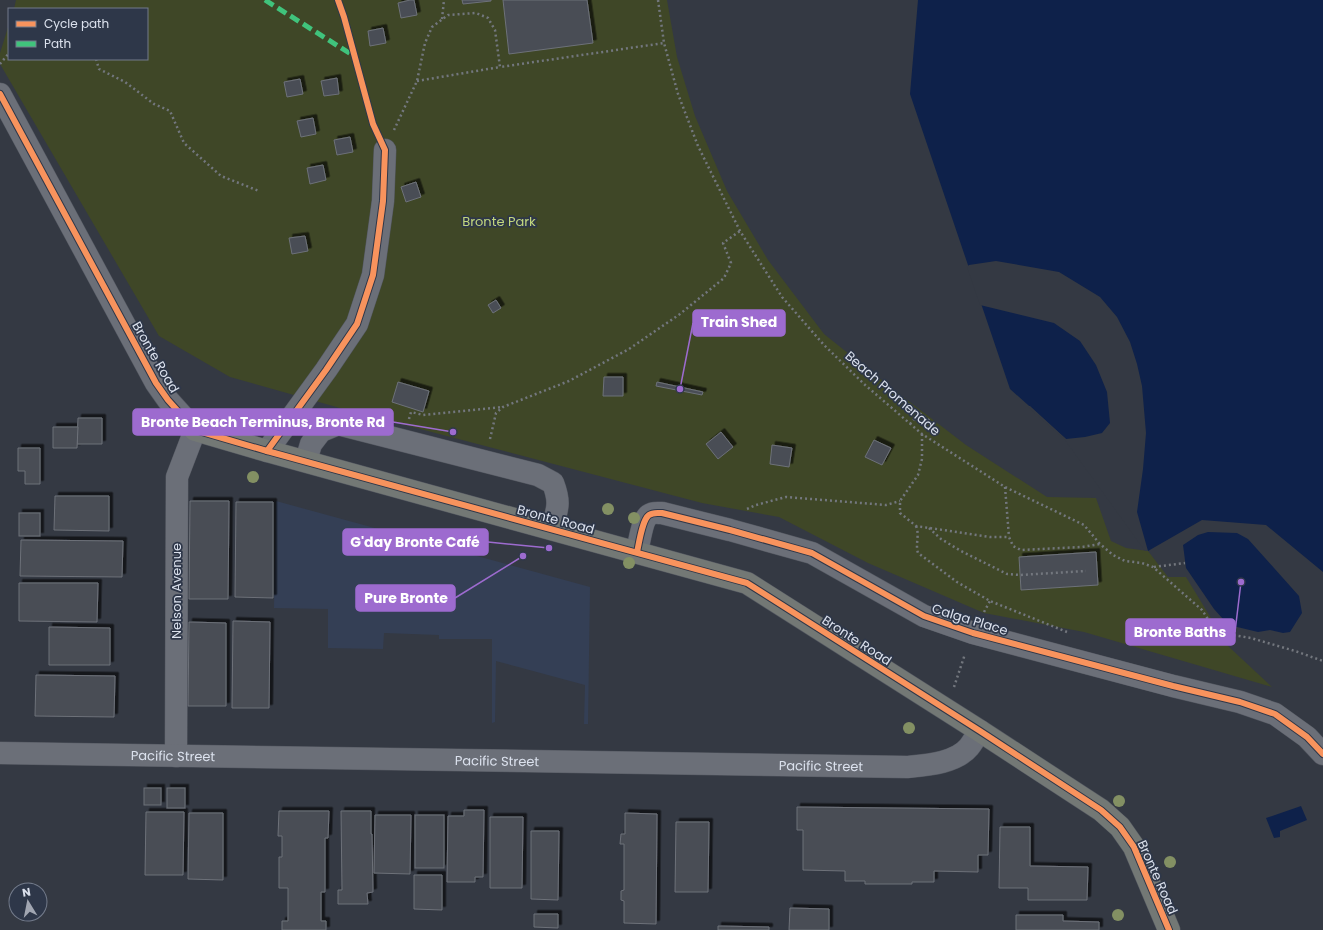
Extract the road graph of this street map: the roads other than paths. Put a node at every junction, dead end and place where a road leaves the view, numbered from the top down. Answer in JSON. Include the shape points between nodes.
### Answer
{"nodes":[{"id":1,"x":0,"y":94,"type":"edge"},
{"id":2,"x":385,"y":150,"type":"road end"},
{"id":3,"x":195,"y":430,"type":"junction"},
{"id":4,"x":267,"y":451,"type":"junction"},
{"id":5,"x":306,"y":461,"type":"junction"},
{"id":6,"x":552,"y":529,"type":"junction"},
{"id":7,"x":637,"y":552,"type":"junction"},
{"id":8,"x":980,"y":731,"type":"junction"},
{"id":9,"x":0,"y":753,"type":"edge"},
{"id":10,"x":1323,"y":754,"type":"edge"},
{"id":11,"x":176,"y":756,"type":"junction"},
{"id":12,"x":1169,"y":930,"type":"edge"}],
"edges":[{"from":1,"to":3,"type":"street","name":"Bronte Road","via":[[156,383]]},
{"from":2,"to":4,"type":"street","via":[[383,201],[372,275],[357,324]]},
{"from":3,"to":4,"type":"main road","name":"Bronte Road"},
{"from":3,"to":11,"type":"street","name":"Nelson Avenue","via":[[177,477]]},
{"from":4,"to":5,"type":"main road","name":"Bronte Road"},
{"from":5,"to":6,"type":"main road","name":"Bronte Road"},
{"from":5,"to":6,"type":"street","via":[[311,444],[321,431],[338,424],[538,475],[553,483],[558,496]]},
{"from":6,"to":7,"type":"main road","name":"Bronte Road"},
{"from":7,"to":8,"type":"main road","name":"Bronte Road","via":[[747,583]]},
{"from":7,"to":10,"type":"street","name":"Calga Place","via":[[645,520],[650,514],[662,513],[812,553],[924,616],[973,633],[1240,702],[1275,714],[1307,737]]},
{"from":8,"to":11,"type":"street","name":"Pacific Street","via":[[969,748],[954,758],[932,765],[907,767]]},
{"from":8,"to":12,"type":"main road","name":"Bronte Road","via":[[1101,810],[1120,827],[1134,846]]},
{"from":9,"to":11,"type":"street","name":"Pacific Street"}]}
